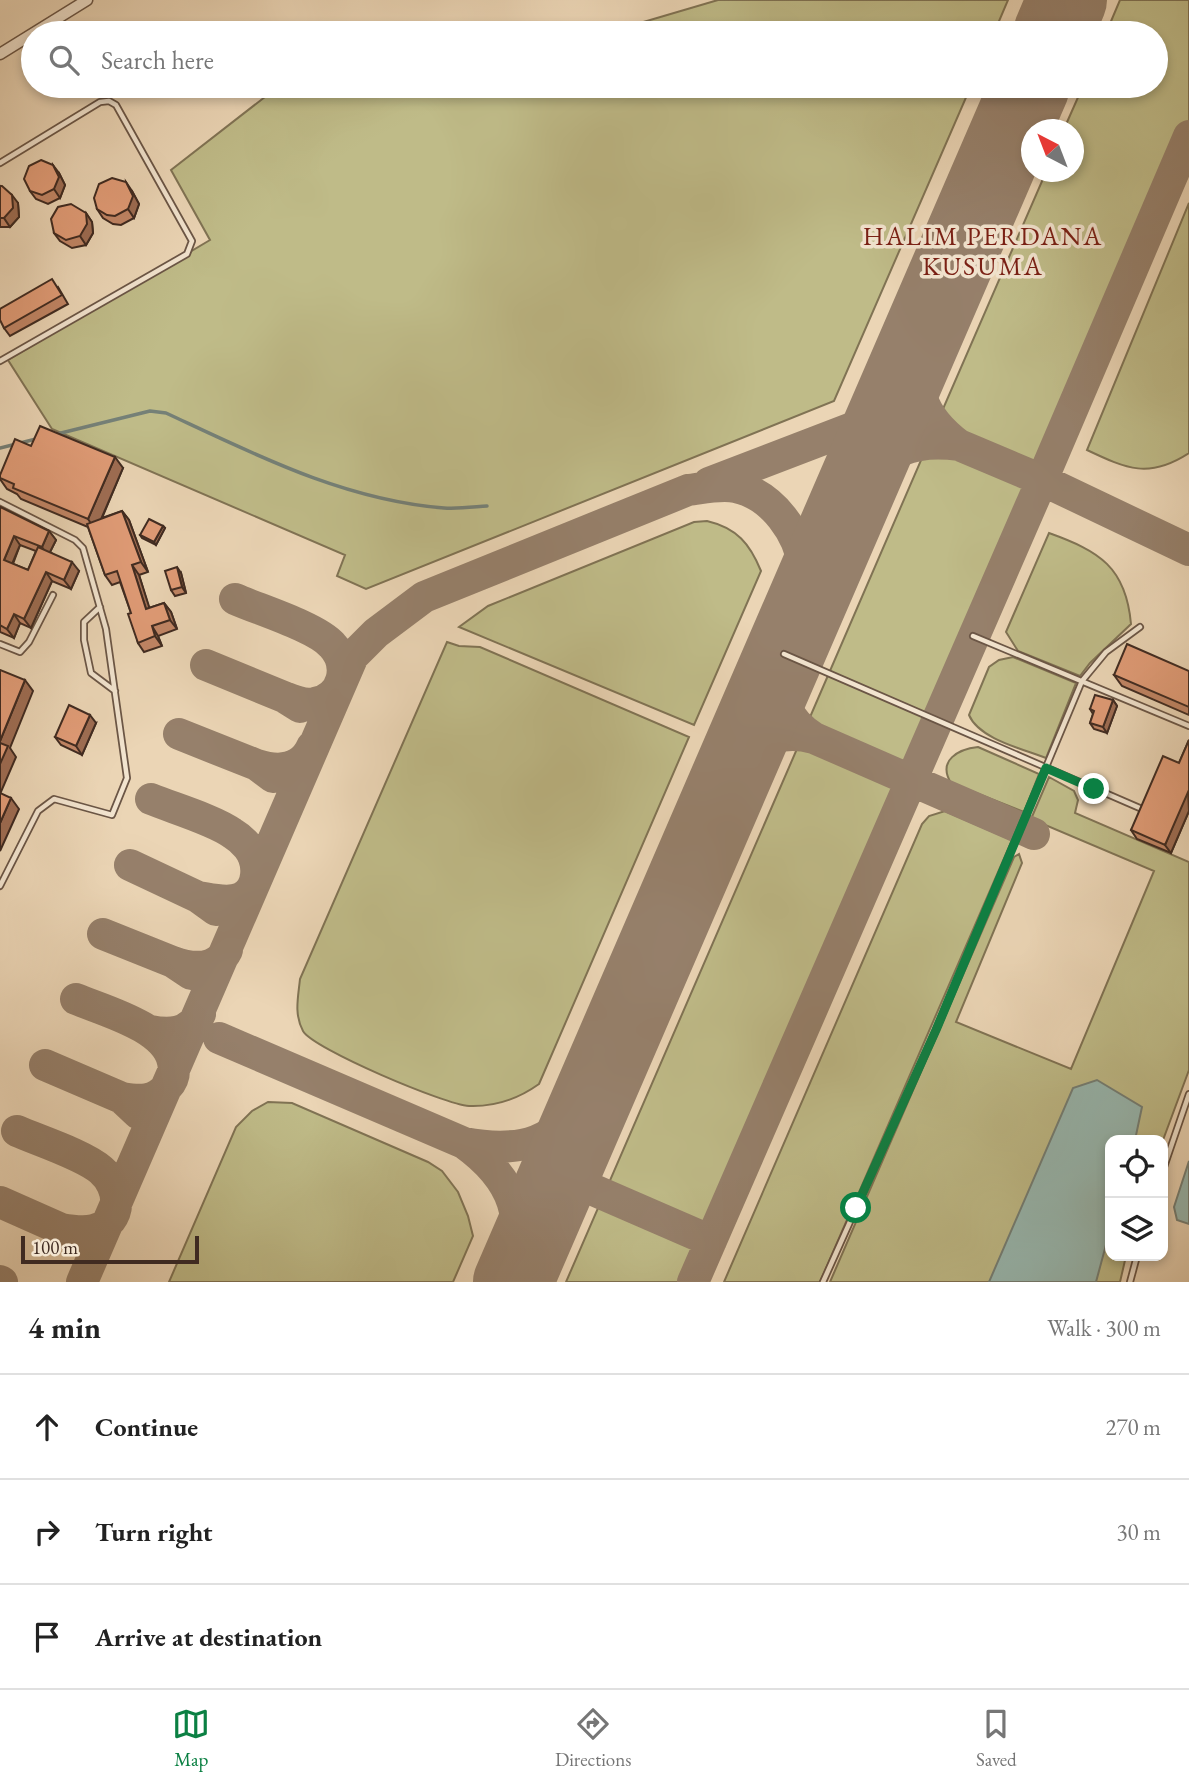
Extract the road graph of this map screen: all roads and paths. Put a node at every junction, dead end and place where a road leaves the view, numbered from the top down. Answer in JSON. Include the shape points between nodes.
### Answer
{"nodes":[{"id":1,"x":87,"y":0,"type":"edge"},
{"id":2,"x":53,"y":21,"type":"edge"},
{"id":3,"x":21,"y":41,"type":"edge"},
{"id":4,"x":0,"y":54,"type":"edge"},
{"id":5,"x":0,"y":163,"type":"edge"},
{"id":6,"x":0,"y":361,"type":"edge"},
{"id":7,"x":0,"y":502,"type":"edge"},
{"id":8,"x":53,"y":595,"type":"dead end"},
{"id":9,"x":100,"y":607,"type":"junction"},
{"id":10,"x":1140,"y":627,"type":"dead end"},
{"id":11,"x":974,"y":636,"type":"dead end"},
{"id":12,"x":0,"y":644,"type":"edge"},
{"id":13,"x":784,"y":654,"type":"dead end"},
{"id":14,"x":1082,"y":681,"type":"junction"},
{"id":15,"x":115,"y":691,"type":"junction"},
{"id":16,"x":1189,"y":726,"type":"edge"},
{"id":17,"x":1046,"y":768,"type":"junction"},
{"id":18,"x":1142,"y":810,"type":"edge"},
{"id":19,"x":0,"y":886,"type":"edge"},
{"id":20,"x":1189,"y":1094,"type":"edge"},
{"id":21,"x":1168,"y":1155,"type":"edge"},
{"id":22,"x":1136,"y":1261,"type":"edge"},
{"id":23,"x":823,"y":1282,"type":"edge"},
{"id":24,"x":1130,"y":1282,"type":"edge"}],
"edges":[{"from":1,"to":2,"type":"street"},
{"from":3,"to":4,"type":"street"},
{"from":5,"to":6,"type":"lane","via":[[100,102],[110,101],[192,241],[187,254]]},
{"from":7,"to":9,"type":"lane","via":[[83,548]]},
{"from":8,"to":12,"type":"lane","via":[[20,652]]},
{"from":9,"to":15,"type":"lane"},
{"from":9,"to":15,"type":"lane","via":[[84,622],[84,640],[91,673]]},
{"from":10,"to":14,"type":"lane","via":[[1106,652]]},
{"from":11,"to":14,"type":"lane"},
{"from":13,"to":17,"type":"lane"},
{"from":14,"to":16,"type":"lane"},
{"from":14,"to":17,"type":"lane"},
{"from":15,"to":19,"type":"lane","via":[[127,778],[112,815],[54,799],[46,803]]},
{"from":17,"to":18,"type":"lane"},
{"from":17,"to":23,"type":"lane"},
{"from":20,"to":21,"type":"lane"},
{"from":22,"to":24,"type":"lane"}]}
